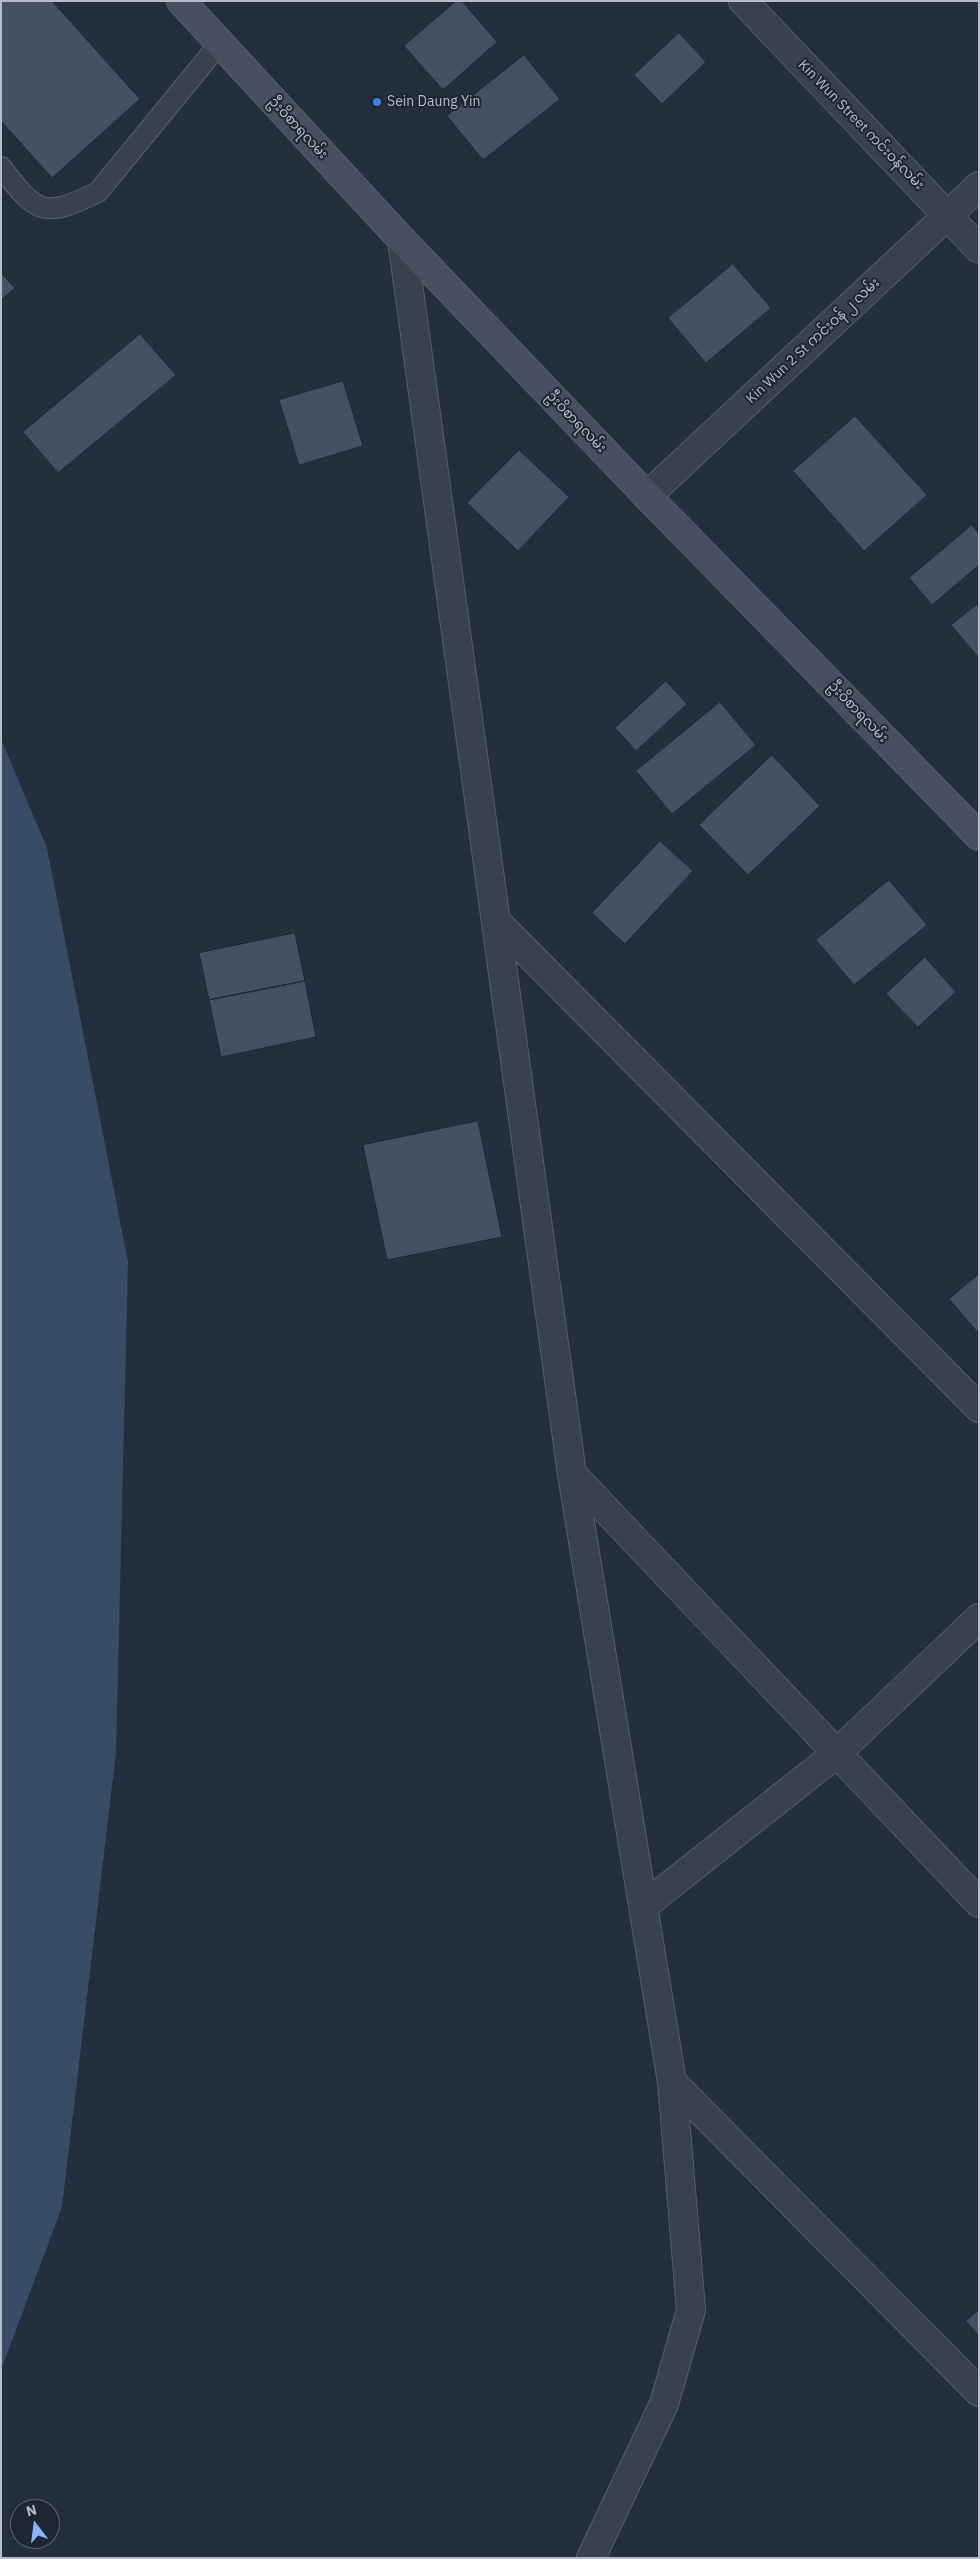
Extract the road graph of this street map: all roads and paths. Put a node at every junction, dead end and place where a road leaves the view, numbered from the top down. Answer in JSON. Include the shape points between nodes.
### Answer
{"nodes":[{"id":1,"x":180,"y":1,"type":"edge"},
{"id":2,"x":743,"y":1,"type":"edge"},
{"id":3,"x":220,"y":43,"type":"junction"},
{"id":4,"x":1,"y":167,"type":"edge"},
{"id":5,"x":979,"y":186,"type":"edge"},
{"id":6,"x":947,"y":216,"type":"junction"},
{"id":7,"x":402,"y":240,"type":"junction"},
{"id":8,"x":979,"y":249,"type":"edge"},
{"id":9,"x":646,"y":496,"type":"junction"},
{"id":10,"x":979,"y":836,"type":"edge"},
{"id":11,"x":496,"y":921,"type":"junction"},
{"id":12,"x":979,"y":1408,"type":"edge"},
{"id":13,"x":572,"y":1474,"type":"junction"},
{"id":14,"x":979,"y":1618,"type":"edge"},
{"id":15,"x":836,"y":1754,"type":"junction"},
{"id":16,"x":979,"y":1903,"type":"edge"},
{"id":17,"x":645,"y":1905,"type":"junction"},
{"id":18,"x":672,"y":2082,"type":"junction"},
{"id":19,"x":979,"y":2392,"type":"edge"},
{"id":20,"x":591,"y":2558,"type":"edge"}],
"edges":[{"from":1,"to":3,"type":"main road","name":"ဦးဝိစာရလမ်း"},
{"from":2,"to":6,"type":"street","name":"Kin Wun Street ကင်းဝန်လမ်း"},
{"from":3,"to":4,"type":"lane","via":[[98,192],[70,206],[47,210],[24,197]]},
{"from":3,"to":7,"type":"main road","name":"ဦးဝိစာရလမ်း"},
{"from":5,"to":6,"type":"street","name":"Kin Wun 2 St ကင်းဝန် ၂ လမ်း"},
{"from":6,"to":8,"type":"street","name":"Kin Wun Street ကင်းဝန်လမ်း"},
{"from":6,"to":9,"type":"street","name":"Kin Wun 2 St ကင်းဝန် ၂ လမ်း"},
{"from":7,"to":9,"type":"main road","name":"ဦးဝိစာရလမ်း"},
{"from":7,"to":11,"type":"street"},
{"from":9,"to":10,"type":"main road","name":"ဦးဝိစာရလမ်း"},
{"from":11,"to":12,"type":"street"},
{"from":11,"to":13,"type":"street"},
{"from":13,"to":15,"type":"street"},
{"from":13,"to":17,"type":"street"},
{"from":14,"to":15,"type":"street"},
{"from":15,"to":16,"type":"street"},
{"from":15,"to":17,"type":"street"},
{"from":17,"to":18,"type":"street"},
{"from":18,"to":19,"type":"street"},
{"from":18,"to":20,"type":"street","via":[[690,2310],[664,2404]]}]}
